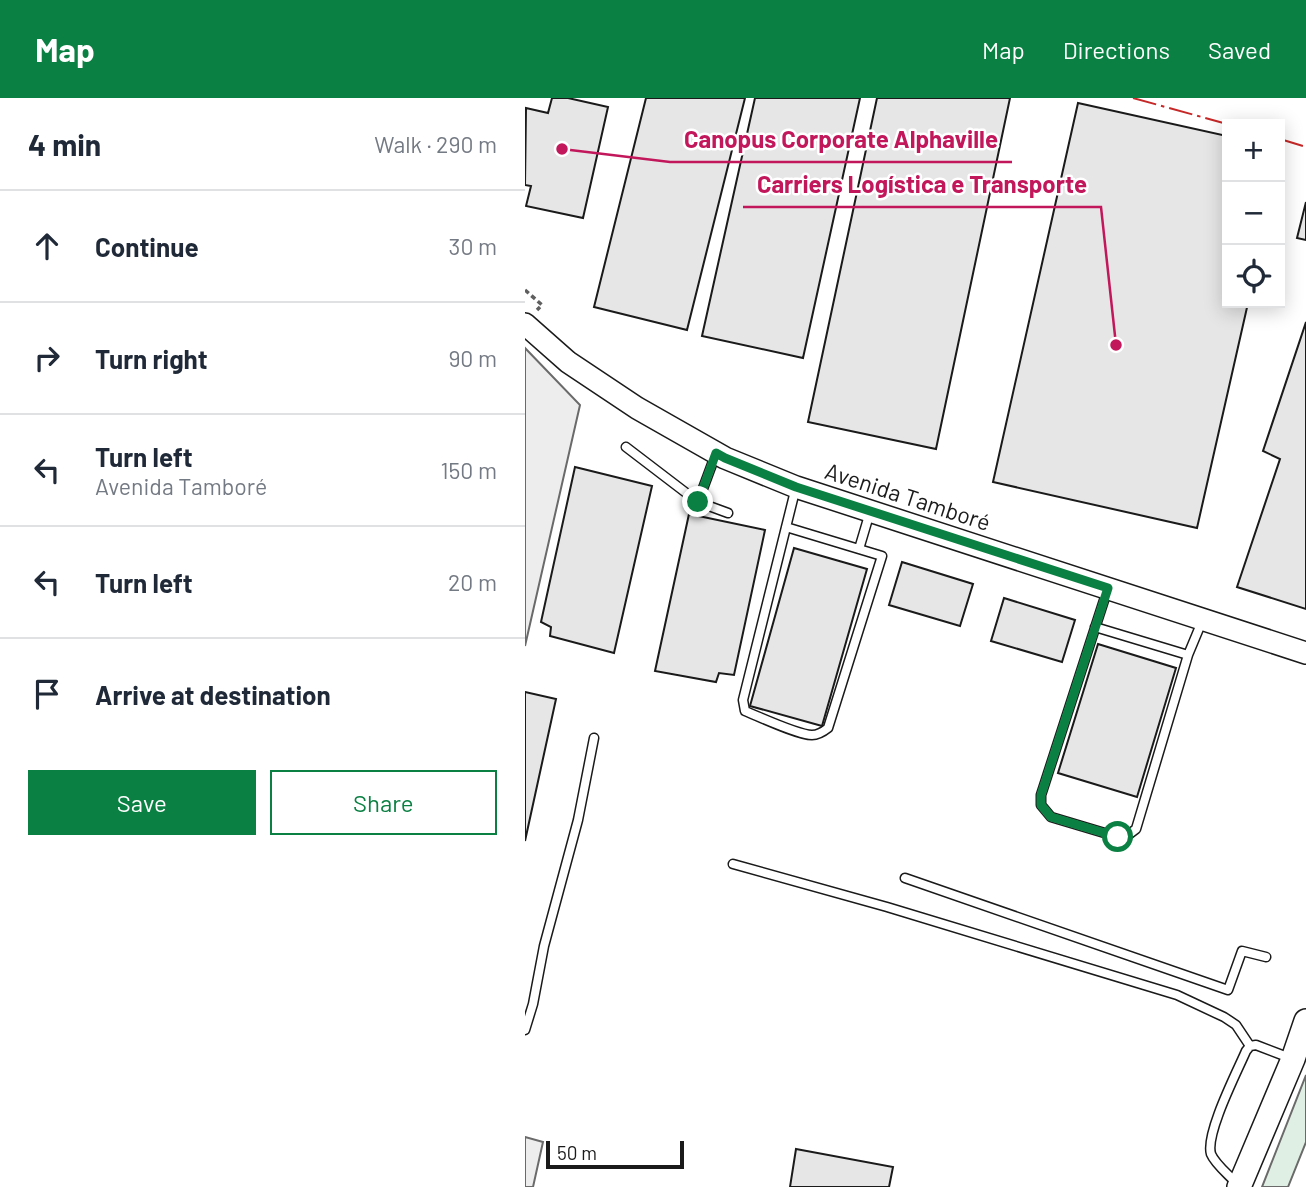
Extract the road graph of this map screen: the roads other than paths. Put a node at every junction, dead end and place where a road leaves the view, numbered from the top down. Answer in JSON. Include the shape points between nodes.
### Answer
{"nodes":[{"id":1,"x":525,"y":324,"type":"edge"},
{"id":2,"x":626,"y":447,"type":"dead end"},
{"id":3,"x":716,"y":453,"type":"junction"},
{"id":4,"x":796,"y":487,"type":"junction"},
{"id":5,"x":698,"y":502,"type":"junction"},
{"id":6,"x":870,"y":511,"type":"junction"},
{"id":7,"x":728,"y":513,"type":"dead end"},
{"id":8,"x":786,"y":527,"type":"junction"},
{"id":9,"x":859,"y":549,"type":"junction"},
{"id":10,"x":1108,"y":588,"type":"junction"},
{"id":11,"x":1203,"y":619,"type":"junction"},
{"id":12,"x":1095,"y":627,"type":"junction"},
{"id":13,"x":1306,"y":653,"type":"edge"},
{"id":14,"x":1188,"y":655,"type":"junction"},
{"id":15,"x":594,"y":738,"type":"dead end"},
{"id":16,"x":733,"y":864,"type":"dead end"},
{"id":17,"x":905,"y":878,"type":"dead end"},
{"id":18,"x":1266,"y":957,"type":"dead end"},
{"id":19,"x":1306,"y":1021,"type":"edge"},
{"id":20,"x":525,"y":1030,"type":"edge"},
{"id":21,"x":1250,"y":1046,"type":"junction"},
{"id":22,"x":1293,"y":1059,"type":"junction"},
{"id":23,"x":1239,"y":1187,"type":"edge"}],
"edges":[{"from":1,"to":3,"type":"street","name":"Avenida Tamboré","via":[[568,362]]},
{"from":2,"to":5,"type":"lane"},
{"from":3,"to":4,"type":"street","name":"Avenida Tamboré"},
{"from":3,"to":5,"type":"lane"},
{"from":4,"to":6,"type":"street","name":"Avenida Tamboré"},
{"from":4,"to":8,"type":"lane"},
{"from":5,"to":7,"type":"lane"},
{"from":6,"to":9,"type":"lane"},
{"from":6,"to":10,"type":"street","name":"Avenida Tamboré"},
{"from":8,"to":9,"type":"lane"},
{"from":8,"to":9,"type":"lane","via":[[743,700],[745,711],[800,732],[812,735],[828,728],[882,556]]},
{"from":10,"to":11,"type":"street","name":"Avenida Tamboré"},
{"from":10,"to":12,"type":"lane"},
{"from":11,"to":13,"type":"street","name":"Avenida Tamboré"},
{"from":11,"to":14,"type":"lane"},
{"from":12,"to":14,"type":"lane"},
{"from":12,"to":14,"type":"lane","via":[[1041,795],[1041,805],[1051,817],[1064,821],[1118,837],[1136,829]]},
{"from":15,"to":20,"type":"lane"},
{"from":16,"to":21,"type":"lane","via":[[1177,995],[1236,1025]]},
{"from":17,"to":18,"type":"lane","via":[[1228,990],[1242,951]]},
{"from":19,"to":22,"type":"main road"},
{"from":21,"to":22,"type":"lane"},
{"from":21,"to":23,"type":"lane","via":[[1210,1144],[1212,1156]]},
{"from":22,"to":23,"type":"main road"}]}
